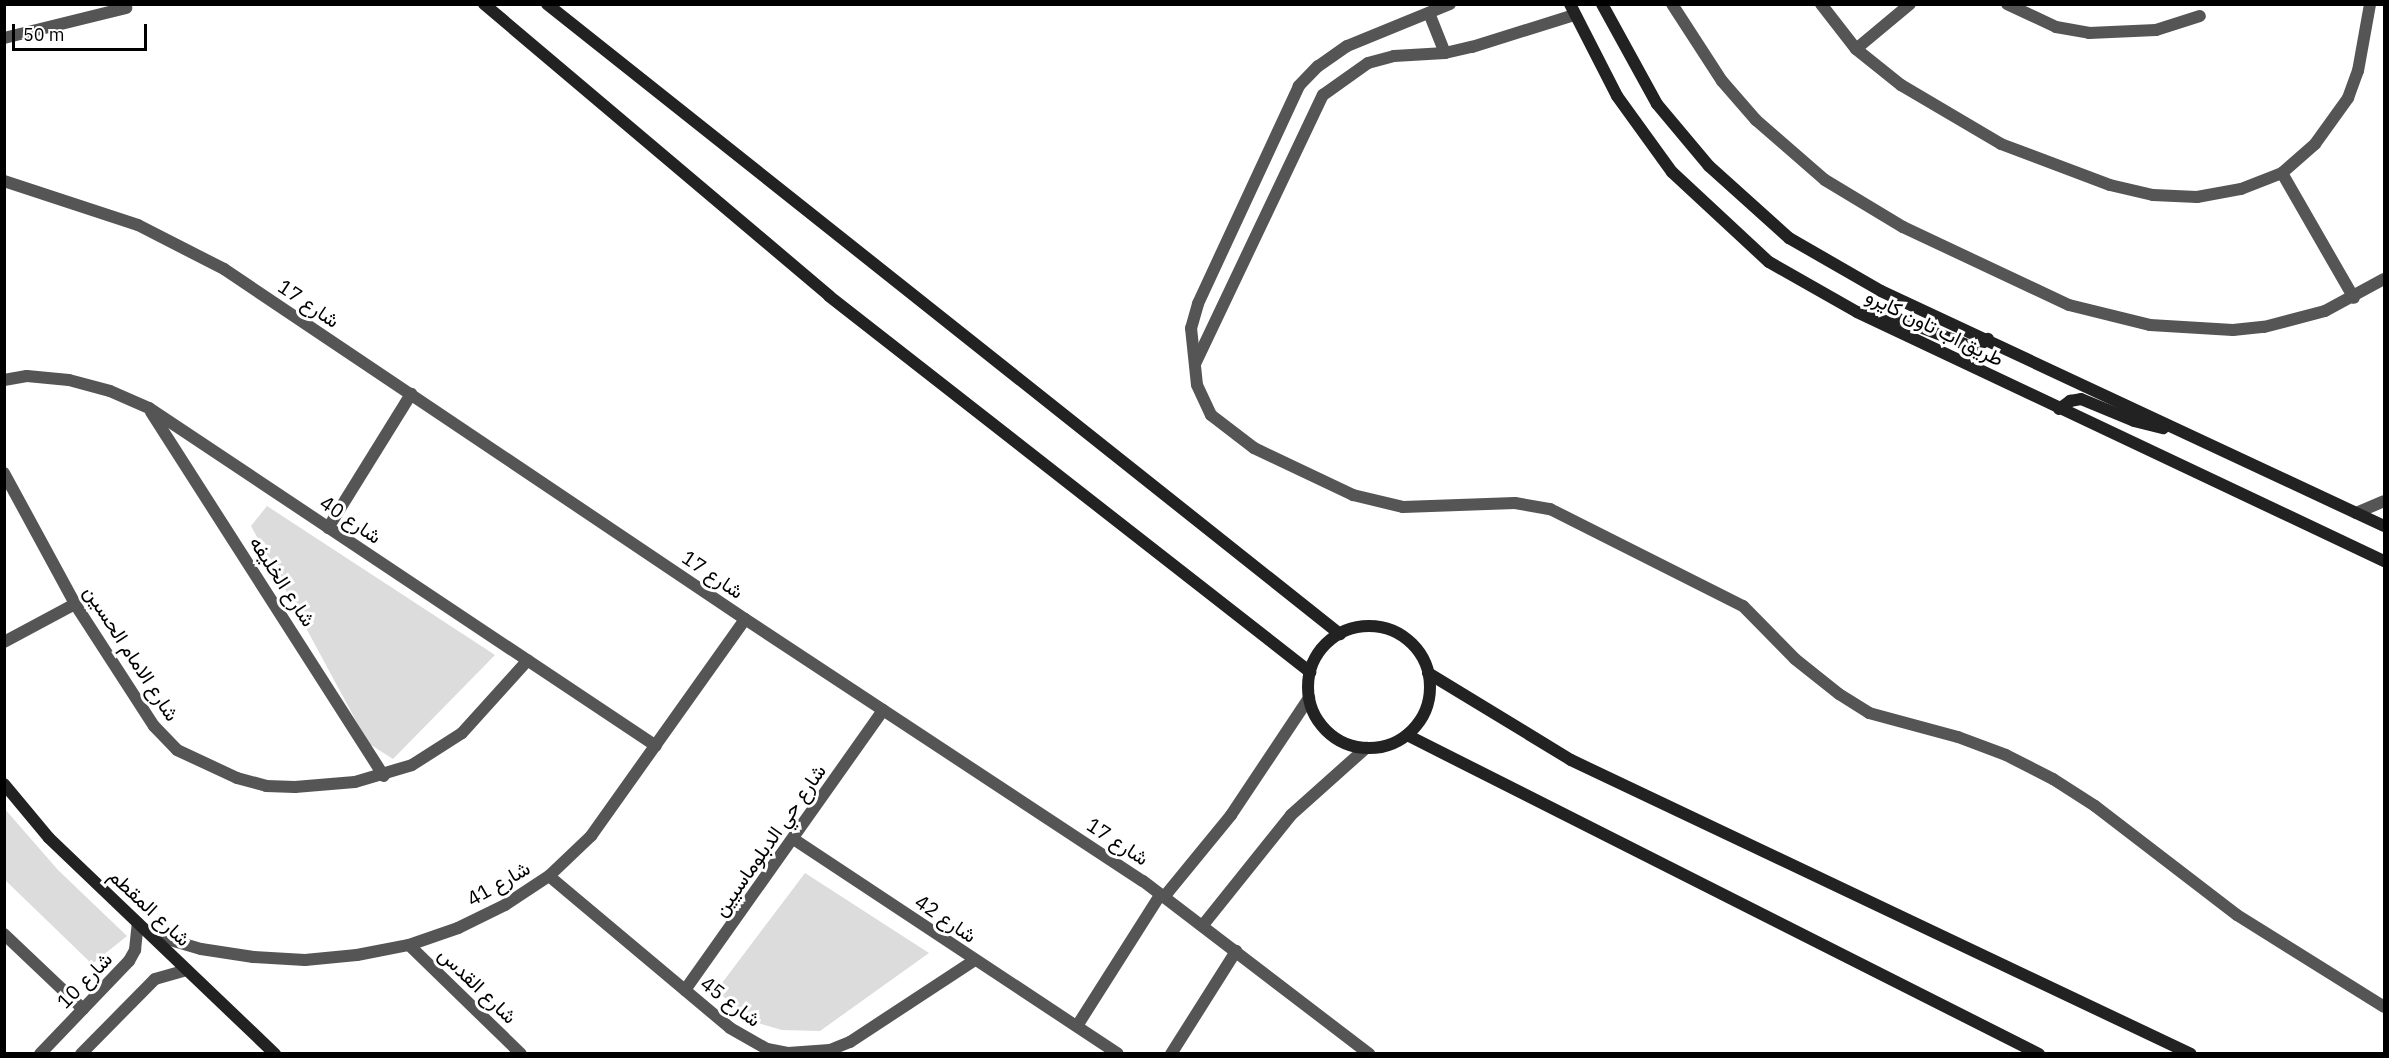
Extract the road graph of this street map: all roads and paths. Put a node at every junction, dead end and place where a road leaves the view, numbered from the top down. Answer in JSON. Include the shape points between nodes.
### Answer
{"nodes":[{"id":1,"x":484,"y":4,"type":"edge"},
{"id":2,"x":547,"y":4,"type":"edge"},
{"id":3,"x":1450,"y":4,"type":"edge"},
{"id":4,"x":1602,"y":4,"type":"edge"},
{"id":5,"x":1672,"y":4,"type":"edge"},
{"id":6,"x":1821,"y":4,"type":"edge"},
{"id":7,"x":1910,"y":4,"type":"edge"},
{"id":8,"x":2007,"y":4,"type":"edge"},
{"id":9,"x":2370,"y":4,"type":"edge"},
{"id":10,"x":126,"y":8,"type":"dead end"},
{"id":11,"x":1572,"y":10,"type":"edge"},
{"id":12,"x":1429,"y":13,"type":"junction"},
{"id":13,"x":2200,"y":15,"type":"dead end"},
{"id":14,"x":4,"y":38,"type":"edge"},
{"id":15,"x":1856,"y":49,"type":"junction"},
{"id":16,"x":1444,"y":53,"type":"junction"},
{"id":17,"x":2282,"y":174,"type":"junction"},
{"id":18,"x":4,"y":181,"type":"edge"},
{"id":19,"x":1235,"y":225,"type":"junction"},
{"id":20,"x":1256,"y":233,"type":"junction"},
{"id":21,"x":2385,"y":279,"type":"edge"},
{"id":22,"x":2354,"y":298,"type":"junction"},
{"id":23,"x":1857,"y":312,"type":"junction"},
{"id":24,"x":1988,"y":339,"type":"junction"},
{"id":25,"x":1195,"y":363,"type":"junction"},
{"id":26,"x":4,"y":380,"type":"edge"},
{"id":27,"x":411,"y":394,"type":"junction"},
{"id":28,"x":149,"y":408,"type":"junction"},
{"id":29,"x":2059,"y":409,"type":"junction"},
{"id":30,"x":2188,"y":434,"type":"junction"},
{"id":31,"x":4,"y":473,"type":"edge"},
{"id":32,"x":2385,"y":501,"type":"edge"},
{"id":33,"x":2356,"y":513,"type":"junction"},
{"id":34,"x":2385,"y":526,"type":"edge"},
{"id":35,"x":328,"y":528,"type":"junction"},
{"id":36,"x":2385,"y":561,"type":"edge"},
{"id":37,"x":75,"y":604,"type":"junction"},
{"id":38,"x":745,"y":619,"type":"junction"},
{"id":39,"x":1340,"y":634,"type":"junction"},
{"id":40,"x":4,"y":642,"type":"edge"},
{"id":41,"x":528,"y":660,"type":"junction"},
{"id":42,"x":1310,"y":672,"type":"junction"},
{"id":43,"x":1428,"y":673,"type":"junction"},
{"id":44,"x":1310,"y":698,"type":"junction"},
{"id":45,"x":883,"y":710,"type":"junction"},
{"id":46,"x":1407,"y":735,"type":"junction"},
{"id":47,"x":656,"y":746,"type":"junction"},
{"id":48,"x":1366,"y":748,"type":"junction"},
{"id":49,"x":384,"y":776,"type":"junction"},
{"id":50,"x":4,"y":784,"type":"edge"},
{"id":51,"x":795,"y":840,"type":"junction"},
{"id":52,"x":549,"y":876,"type":"junction"},
{"id":53,"x":1162,"y":896,"type":"junction"},
{"id":54,"x":138,"y":923,"type":"junction"},
{"id":55,"x":1203,"y":925,"type":"junction"},
{"id":56,"x":4,"y":934,"type":"edge"},
{"id":57,"x":150,"y":934,"type":"junction"},
{"id":58,"x":409,"y":945,"type":"junction"},
{"id":59,"x":1236,"y":951,"type":"junction"},
{"id":60,"x":975,"y":960,"type":"junction"},
{"id":61,"x":187,"y":970,"type":"junction"},
{"id":62,"x":685,"y":990,"type":"junction"},
{"id":63,"x":2385,"y":1007,"type":"edge"},
{"id":64,"x":83,"y":1009,"type":"junction"},
{"id":65,"x":1077,"y":1026,"type":"junction"},
{"id":66,"x":40,"y":1053,"type":"edge"},
{"id":67,"x":81,"y":1053,"type":"edge"},
{"id":68,"x":275,"y":1053,"type":"edge"},
{"id":69,"x":521,"y":1053,"type":"edge"},
{"id":70,"x":1118,"y":1053,"type":"edge"},
{"id":71,"x":1171,"y":1053,"type":"edge"},
{"id":72,"x":1369,"y":1053,"type":"edge"},
{"id":73,"x":2039,"y":1053,"type":"edge"},
{"id":74,"x":2191,"y":1053,"type":"edge"}],
"edges":[{"from":1,"to":42,"type":"main road","via":[[829,296]]},
{"from":2,"to":39,"type":"main road"},
{"from":3,"to":12,"type":"street"},
{"from":4,"to":24,"type":"main road","name":"طريق اب تاون كايرو","via":[[1657,104],[1709,166],[1789,238],[1881,291]]},
{"from":5,"to":22,"type":"street","via":[[1722,81],[1756,120],[1825,180],[1903,227],[2030,289],[2109,317],[2191,330],[2264,327],[2295,321]]},
{"from":6,"to":15,"type":"street"},
{"from":7,"to":15,"type":"street"},
{"from":8,"to":13,"type":"street","via":[[2056,27],[2089,33],[2156,30]]},
{"from":9,"to":17,"type":"street","via":[[2358,71],[2348,98],[2315,144]]},
{"from":10,"to":14,"type":"street"},
{"from":11,"to":16,"type":"street"},
{"from":11,"to":23,"type":"main road","name":"طريق اب تاون كايرو","via":[[1617,96],[1672,172],[1769,262]]},
{"from":12,"to":16,"type":"street"},
{"from":12,"to":19,"type":"street","via":[[1347,46],[1311,73],[1299,87]]},
{"from":15,"to":17,"type":"street","via":[[1901,86],[1960,123],[2055,167],[2110,185],[2153,195],[2197,196],[2241,189]]},
{"from":16,"to":20,"type":"street","via":[[1395,56],[1368,63],[1323,95]]},
{"from":17,"to":22,"type":"street"},
{"from":18,"to":27,"type":"street","name":"شارع 17","via":[[104,212],[178,243],[224,269]]},
{"from":19,"to":20,"type":"street"},
{"from":19,"to":25,"type":"street","via":[[1191,328]]},
{"from":20,"to":25,"type":"street"},
{"from":21,"to":22,"type":"street"},
{"from":23,"to":24,"type":"main road","via":[[1899,318],[1975,348]]},
{"from":23,"to":29,"type":"main road","name":"طريق اب تاون كايرو"},
{"from":24,"to":30,"type":"main road","name":"طريق اب تاون كايرو"},
{"from":25,"to":63,"type":"street","via":[[1202,399],[1224,429],[1254,448],[1353,495],[1403,507],[1515,503],[1550,509],[1743,606],[1795,659],[1839,694],[1869,712],[1968,741],[2053,779],[2237,915]]},
{"from":26,"to":28,"type":"street","name":"شارع 40","via":[[27,376],[69,380],[110,391]]},
{"from":27,"to":35,"type":"street"},
{"from":27,"to":38,"type":"street","name":"شارع 17"},
{"from":28,"to":35,"type":"street","name":"شارع 40"},
{"from":28,"to":49,"type":"street","name":"شارع الخليفه"},
{"from":29,"to":30,"type":"main road","via":[[2081,399],[2134,421]]},
{"from":29,"to":36,"type":"main road","name":"طريق اب تاون كايرو"},
{"from":30,"to":33,"type":"main road","name":"طريق اب تاون كايرو"},
{"from":31,"to":37,"type":"street","name":"شارع الامام الحسين"},
{"from":32,"to":33,"type":"street"},
{"from":33,"to":34,"type":"main road","name":"طريق اب تاون كايرو"},
{"from":35,"to":41,"type":"street","name":"شارع 40"},
{"from":37,"to":40,"type":"street"},
{"from":37,"to":49,"type":"street","name":"شارع الامام الحسين","via":[[154,726],[177,750],[266,786],[355,782]]},
{"from":38,"to":45,"type":"street","name":"شارع 17"},
{"from":38,"to":47,"type":"street","name":"شارع 41"},
{"from":39,"to":42,"type":"main road","via":[[1321,650]]},
{"from":39,"to":43,"type":"main road","via":[[1364,627],[1394,632],[1418,651]]},
{"from":41,"to":47,"type":"street","name":"شارع 40"},
{"from":41,"to":49,"type":"street","name":"شارع الامام الحسين","via":[[462,733],[412,765]]},
{"from":42,"to":44,"type":"main road"},
{"from":43,"to":46,"type":"main road","via":[[1427,707]]},
{"from":43,"to":74,"type":"main road","via":[[1571,760]]},
{"from":44,"to":48,"type":"main road","via":[[1313,711],[1329,732]]},
{"from":44,"to":53,"type":"street","via":[[1231,815]]},
{"from":45,"to":51,"type":"street","name":"شارع حي الدبلوماسيين"},
{"from":45,"to":53,"type":"street","name":"شارع 17"},
{"from":46,"to":48,"type":"main road","via":[[1388,745]]},
{"from":46,"to":73,"type":"main road"},
{"from":47,"to":52,"type":"street","name":"شارع 41","via":[[591,836]]},
{"from":48,"to":55,"type":"street","via":[[1291,815]]},
{"from":50,"to":54,"type":"main road","name":"شارع المقطم","via":[[49,838]]},
{"from":51,"to":60,"type":"street","name":"شارع 42"},
{"from":51,"to":62,"type":"street","name":"شارع حي الدبلوماسيين"},
{"from":52,"to":58,"type":"street","name":"شارع 41","via":[[505,905],[458,928]]},
{"from":52,"to":62,"type":"street","name":"شارع 45"},
{"from":53,"to":55,"type":"street","name":"شارع 17"},
{"from":53,"to":65,"type":"street"},
{"from":54,"to":57,"type":"main road","name":"شارع المقطم"},
{"from":54,"to":64,"type":"street","name":"شارع 10","via":[[135,950],[129,962]]},
{"from":55,"to":59,"type":"street","name":"شارع 17"},
{"from":56,"to":64,"type":"street"},
{"from":57,"to":58,"type":"street","name":"شارع 41","via":[[201,949],[305,960],[357,956]]},
{"from":57,"to":61,"type":"main road","name":"شارع المقطم"},
{"from":58,"to":69,"type":"street","name":"شارع القدس"},
{"from":59,"to":71,"type":"street"},
{"from":59,"to":72,"type":"street","name":"شارع 17"},
{"from":60,"to":62,"type":"street","name":"شارع 45","via":[[850,1042],[809,1053],[767,1049],[747,1040]]},
{"from":60,"to":65,"type":"street","name":"شارع 42"},
{"from":61,"to":67,"type":"street","via":[[155,979]]},
{"from":61,"to":68,"type":"main road","name":"شارع المقطم"},
{"from":64,"to":66,"type":"street","name":"شارع 10"},
{"from":65,"to":70,"type":"street","name":"شارع 42"}]}
